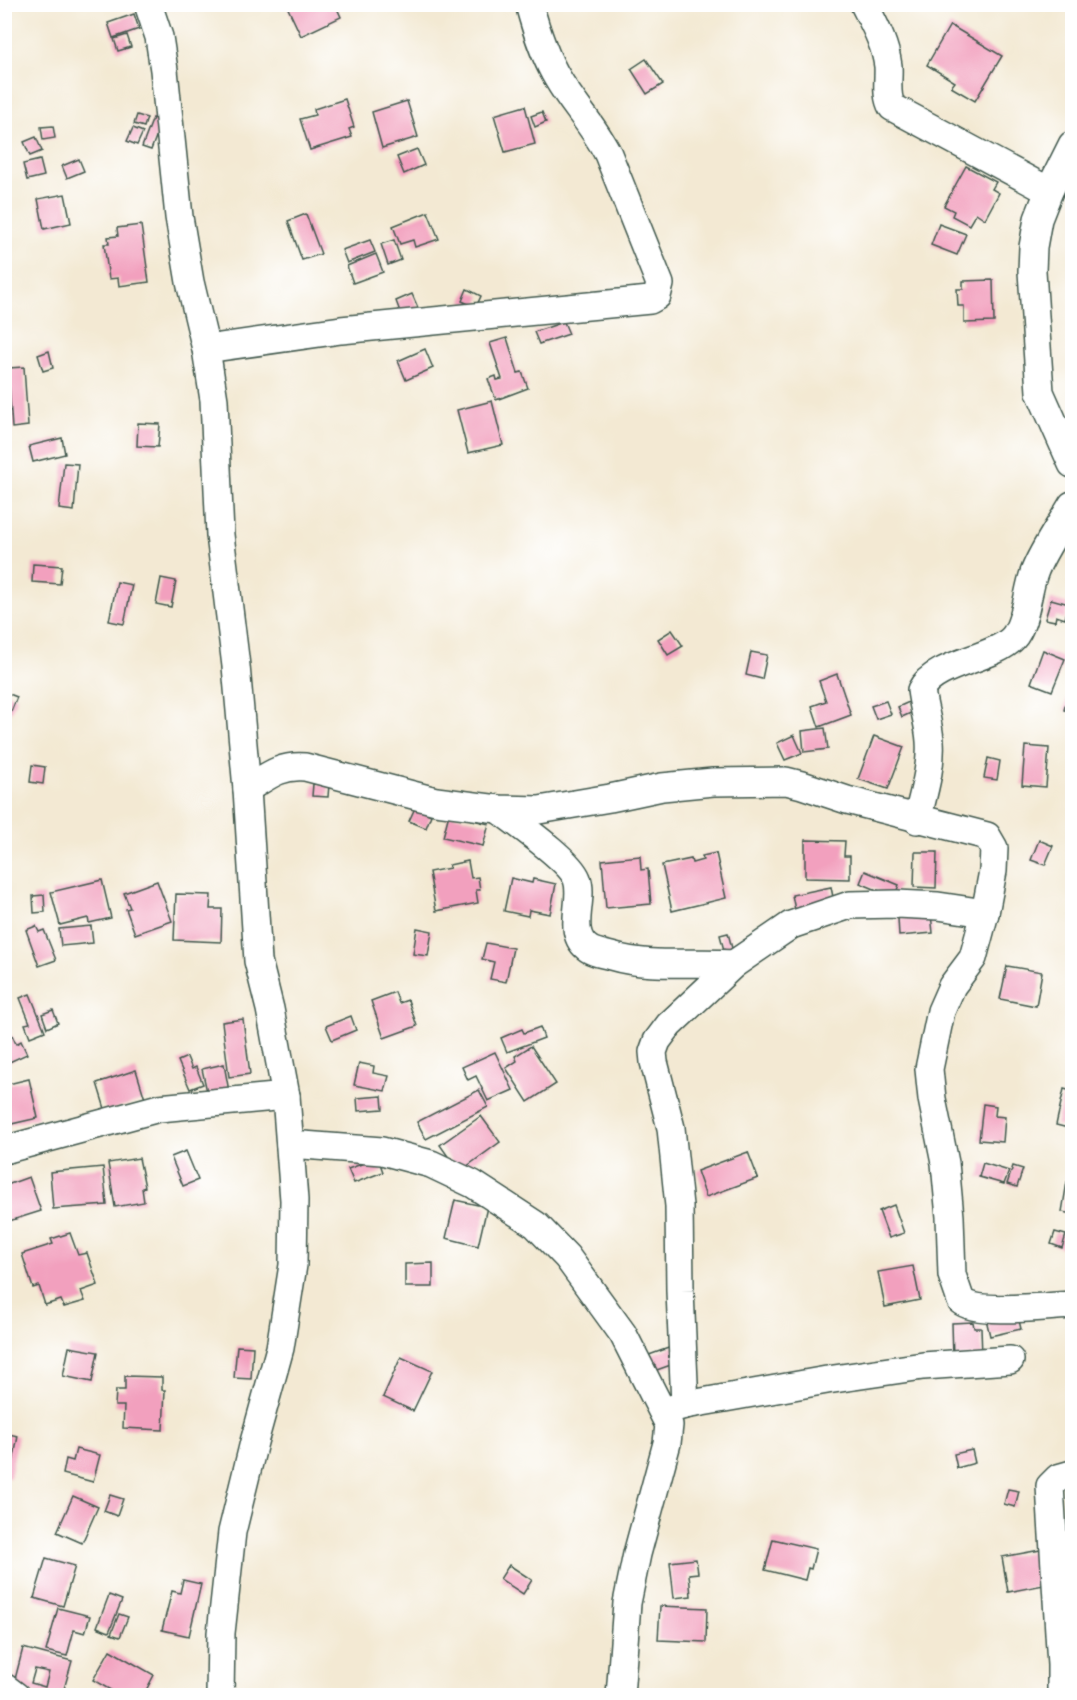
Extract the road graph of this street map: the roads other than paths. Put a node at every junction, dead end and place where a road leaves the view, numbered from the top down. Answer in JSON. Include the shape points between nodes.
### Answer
{"nodes":[{"id":1,"x":148,"y":4,"type":"edge"},
{"id":2,"x":529,"y":4,"type":"edge"},
{"id":3,"x":864,"y":4,"type":"edge"},
{"id":4,"x":1072,"y":145,"type":"edge"},
{"id":5,"x":1049,"y":191,"type":"junction"},
{"id":6,"x":206,"y":348,"type":"junction"},
{"id":7,"x":1072,"y":464,"type":"edge"},
{"id":8,"x":1072,"y":505,"type":"edge"},
{"id":9,"x":1065,"y":533,"type":"edge"},
{"id":10,"x":247,"y":789,"type":"junction"},
{"id":11,"x":498,"y":809,"type":"junction"},
{"id":12,"x":917,"y":820,"type":"junction"},
{"id":13,"x":985,"y":913,"type":"junction"},
{"id":14,"x":734,"y":964,"type":"junction"},
{"id":15,"x":286,"y":1096,"type":"junction"},
{"id":16,"x":290,"y":1144,"type":"junction"},
{"id":17,"x":4,"y":1150,"type":"edge"},
{"id":18,"x":1072,"y":1305,"type":"edge"},
{"id":19,"x":1010,"y":1360,"type":"dead end"},
{"id":20,"x":674,"y":1408,"type":"junction"},
{"id":21,"x":1072,"y":1474,"type":"edge"},
{"id":22,"x":4,"y":1687,"type":"edge"},
{"id":23,"x":16,"y":1695,"type":"edge"},
{"id":24,"x":220,"y":1695,"type":"edge"},
{"id":25,"x":620,"y":1695,"type":"edge"},
{"id":26,"x":1060,"y":1695,"type":"edge"}],
"edges":[{"from":1,"to":6,"type":"street","via":[[159,37],[179,217]]},
{"from":2,"to":6,"type":"street","via":[[558,80],[599,135],[608,154],[660,284],[657,296],[650,300],[352,329]]},
{"from":3,"to":5,"type":"street","via":[[884,47],[892,107]]},
{"from":4,"to":5,"type":"street"},
{"from":5,"to":7,"type":"street","via":[[1033,247],[1036,349],[1040,392]]},
{"from":6,"to":10,"type":"street","via":[[214,400],[220,535]]},
{"from":8,"to":9,"type":"street"},
{"from":9,"to":12,"type":"street","via":[[1034,572],[1015,637],[923,685],[930,753]]},
{"from":10,"to":11,"type":"street","via":[[284,767],[305,767],[436,801]]},
{"from":10,"to":15,"type":"street","via":[[258,961]]},
{"from":11,"to":12,"type":"street","via":[[539,810],[662,787],[766,780],[802,784]]},
{"from":11,"to":14,"type":"street","via":[[548,848],[577,877],[577,924],[588,948],[630,962]]},
{"from":12,"to":13,"type":"street","via":[[984,836],[993,844],[993,871]]},
{"from":13,"to":14,"type":"street","via":[[907,904],[850,905],[791,925]]},
{"from":13,"to":18,"type":"street","via":[[973,958],[952,986],[941,1011],[929,1069],[945,1163],[952,1275],[961,1301],[976,1307]]},
{"from":14,"to":20,"type":"street","via":[[669,1025],[653,1052],[671,1128],[679,1206],[680,1292]]},
{"from":15,"to":16,"type":"street"},
{"from":15,"to":17,"type":"street","via":[[159,1108]]},
{"from":16,"to":20,"type":"street","via":[[382,1151],[431,1164],[473,1184],[536,1225],[567,1257]]},
{"from":16,"to":24,"type":"street","via":[[293,1265],[280,1348],[232,1532],[221,1633]]},
{"from":19,"to":20,"type":"street","via":[[923,1366]]},
{"from":20,"to":25,"type":"street","via":[[627,1603]]},
{"from":21,"to":26,"type":"street","via":[[1050,1486]]},
{"from":22,"to":23,"type":"street"}]}
